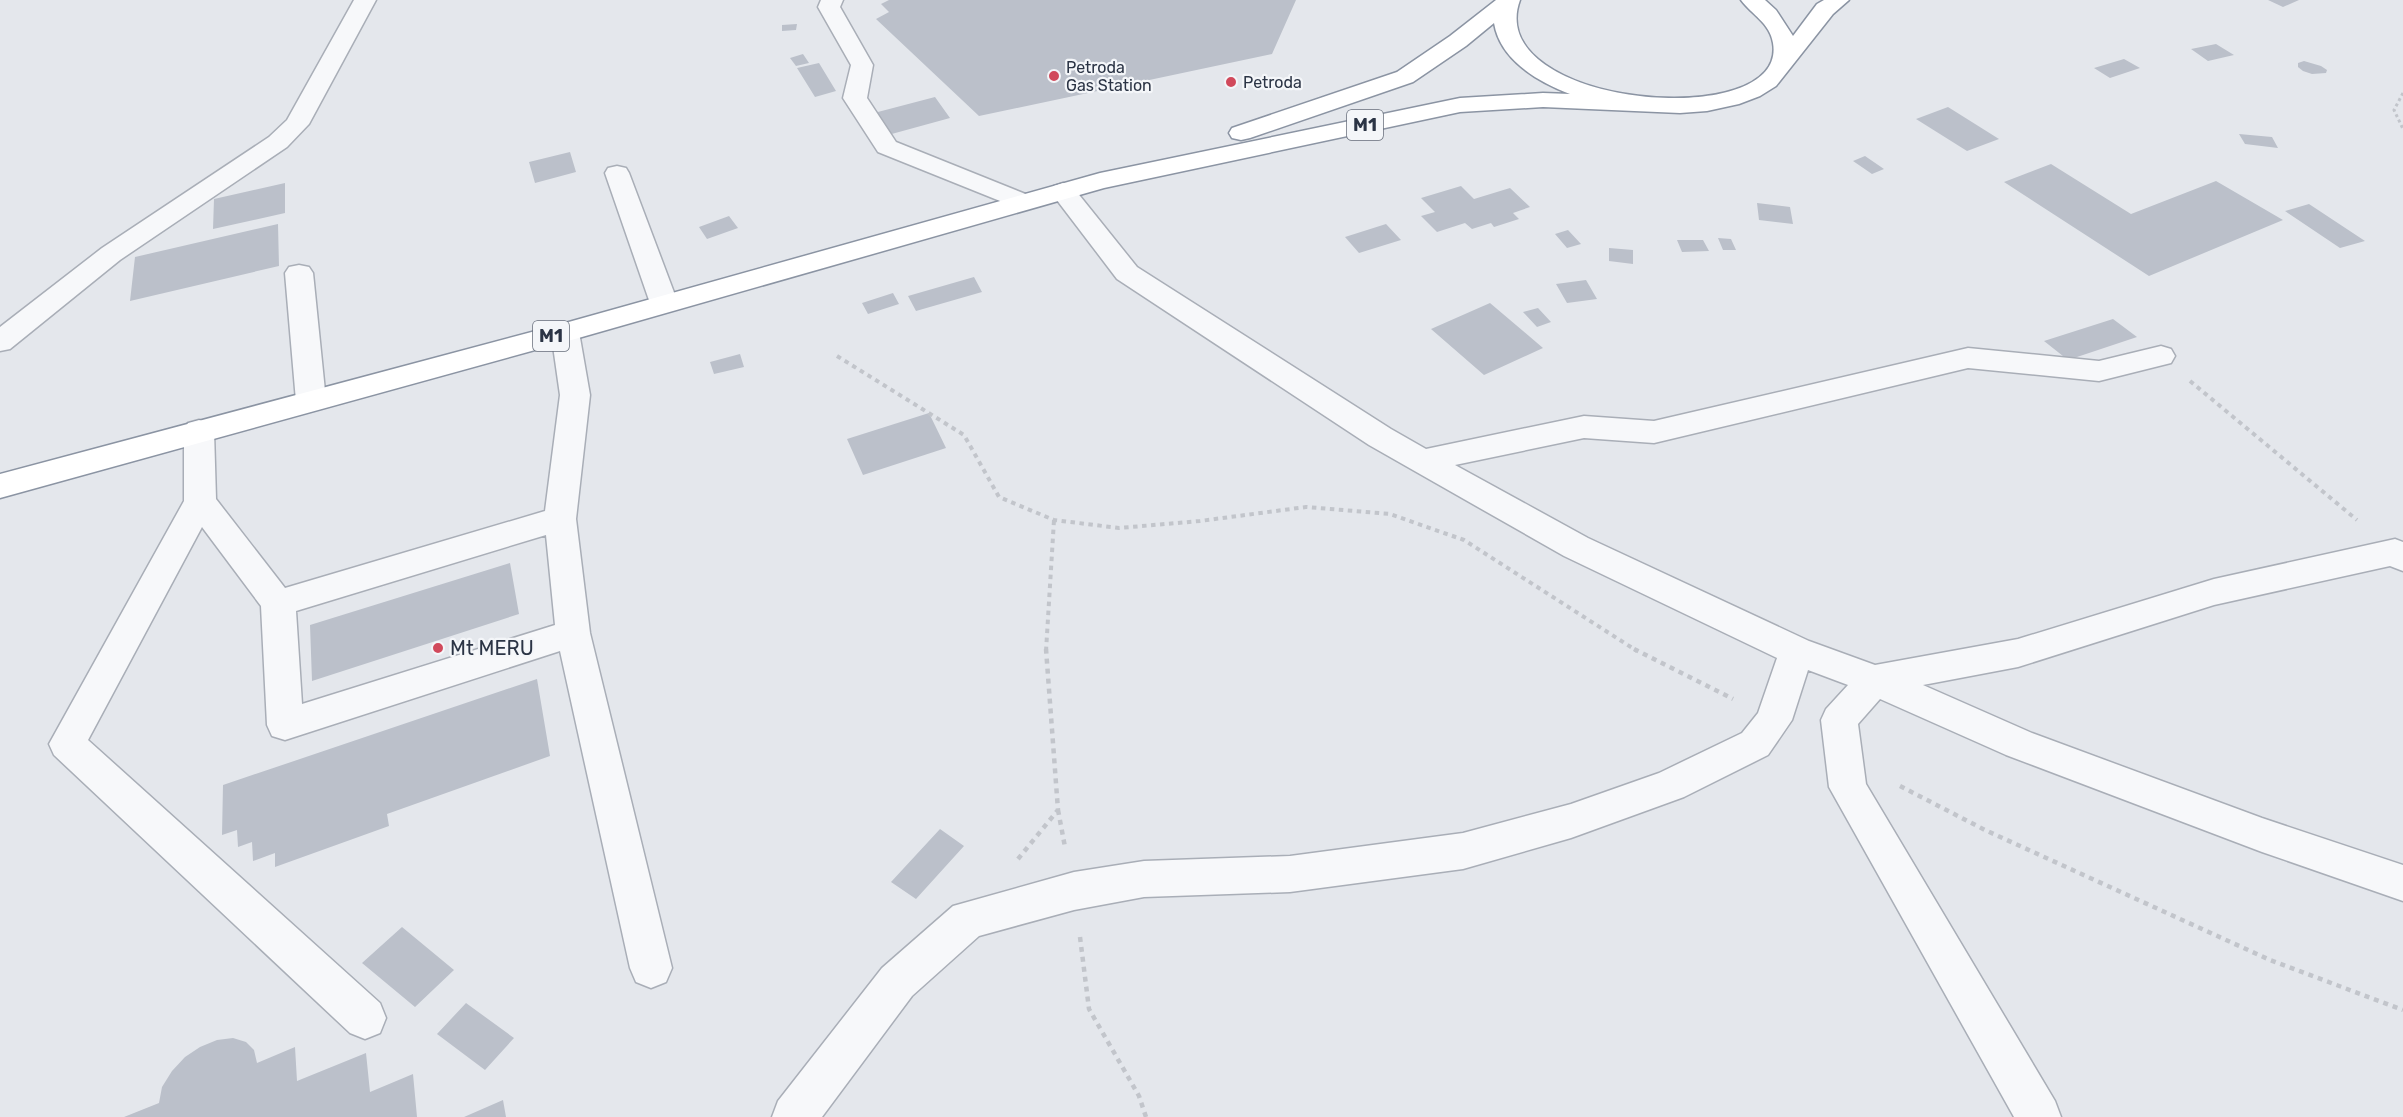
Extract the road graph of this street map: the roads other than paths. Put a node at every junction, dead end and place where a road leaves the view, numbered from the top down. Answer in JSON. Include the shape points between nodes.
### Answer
{"nodes":[{"id":1,"x":364,"y":0,"type":"edge"},
{"id":2,"x":831,"y":0,"type":"edge"},
{"id":3,"x":1509,"y":0,"type":"edge"},
{"id":4,"x":1752,"y":0,"type":"edge"},
{"id":5,"x":1838,"y":0,"type":"edge"},
{"id":6,"x":1784,"y":63,"type":"junction"},
{"id":7,"x":1634,"y":103,"type":"junction"},
{"id":8,"x":617,"y":173,"type":"dead end"},
{"id":9,"x":1100,"y":181,"type":"junction"},
{"id":10,"x":1063,"y":191,"type":"junction"},
{"id":11,"x":1024,"y":202,"type":"junction"},
{"id":12,"x":299,"y":273,"type":"dead end"},
{"id":13,"x":664,"y":303,"type":"junction"},
{"id":14,"x":565,"y":332,"type":"junction"},
{"id":15,"x":0,"y":342,"type":"edge"},
{"id":16,"x":2161,"y":356,"type":"road end"},
{"id":17,"x":311,"y":401,"type":"junction"},
{"id":18,"x":199,"y":431,"type":"junction"},
{"id":19,"x":1421,"y":461,"type":"junction"},
{"id":20,"x":0,"y":486,"type":"edge"},
{"id":21,"x":200,"y":501,"type":"junction"},
{"id":22,"x":560,"y":519,"type":"junction"},
{"id":23,"x":2399,"y":555,"type":"edge"},
{"id":24,"x":278,"y":603,"type":"junction"},
{"id":25,"x":573,"y":633,"type":"junction"},
{"id":26,"x":1797,"y":651,"type":"junction"},
{"id":27,"x":1874,"y":680,"type":"junction"},
{"id":28,"x":2403,"y":883,"type":"edge"},
{"id":29,"x":651,"y":968,"type":"dead end"},
{"id":30,"x":365,"y":1018,"type":"dead end"},
{"id":31,"x":794,"y":1117,"type":"edge"},
{"id":32,"x":2039,"y":1117,"type":"edge"}],
"edges":[{"from":1,"to":15,"type":"street","via":[[297,124],[278,142],[111,254]]},
{"from":2,"to":11,"type":"street","via":[[829,8],[862,65],[855,98],[887,147]]},
{"from":3,"to":7,"type":"highway","number":"M1","via":[[1503,23],[1514,48],[1526,60],[1576,88]]},
{"from":3,"to":9,"type":"highway","number":"M1","via":[[1405,77]]},
{"from":4,"to":6,"type":"highway","via":[[1776,22],[1784,36]]},
{"from":5,"to":6,"type":"highway","number":"M1","via":[[1825,9]]},
{"from":6,"to":7,"type":"highway","number":"M1","via":[[1765,84],[1731,99],[1685,105]]},
{"from":7,"to":9,"type":"highway","number":"M1","via":[[1543,100],[1460,105]]},
{"from":8,"to":13,"type":"street"},
{"from":9,"to":10,"type":"highway","number":"M1"},
{"from":10,"to":11,"type":"highway","number":"M1"},
{"from":10,"to":19,"type":"street","via":[[1127,273]]},
{"from":11,"to":13,"type":"highway","number":"M1"},
{"from":12,"to":17,"type":"street"},
{"from":13,"to":14,"type":"highway","number":"M1"},
{"from":14,"to":17,"type":"highway","number":"M1"},
{"from":14,"to":22,"type":"street","via":[[576,395]]},
{"from":16,"to":19,"type":"street","via":[[2099,371],[1968,358],[1654,432],[1584,427]]},
{"from":17,"to":18,"type":"highway","number":"M1"},
{"from":18,"to":20,"type":"highway","number":"M1"},
{"from":18,"to":21,"type":"street"},
{"from":19,"to":26,"type":"street","via":[[1576,547]]},
{"from":21,"to":24,"type":"street"},
{"from":21,"to":30,"type":"street","via":[[67,744]]},
{"from":22,"to":24,"type":"street"},
{"from":22,"to":25,"type":"street"},
{"from":23,"to":27,"type":"street","via":[[2214,592],[2018,653]]},
{"from":24,"to":25,"type":"street","via":[[285,725]]},
{"from":25,"to":29,"type":"street"},
{"from":26,"to":27,"type":"street"},
{"from":26,"to":31,"type":"street","via":[[1774,720],[1755,744],[1671,785],[1571,821],[1463,851],[1290,874],[1144,879],[1074,891],[967,920],[897,982]]},
{"from":27,"to":28,"type":"street","via":[[2019,744]]},
{"from":27,"to":32,"type":"street","via":[[1839,720],[1848,787]]}]}
